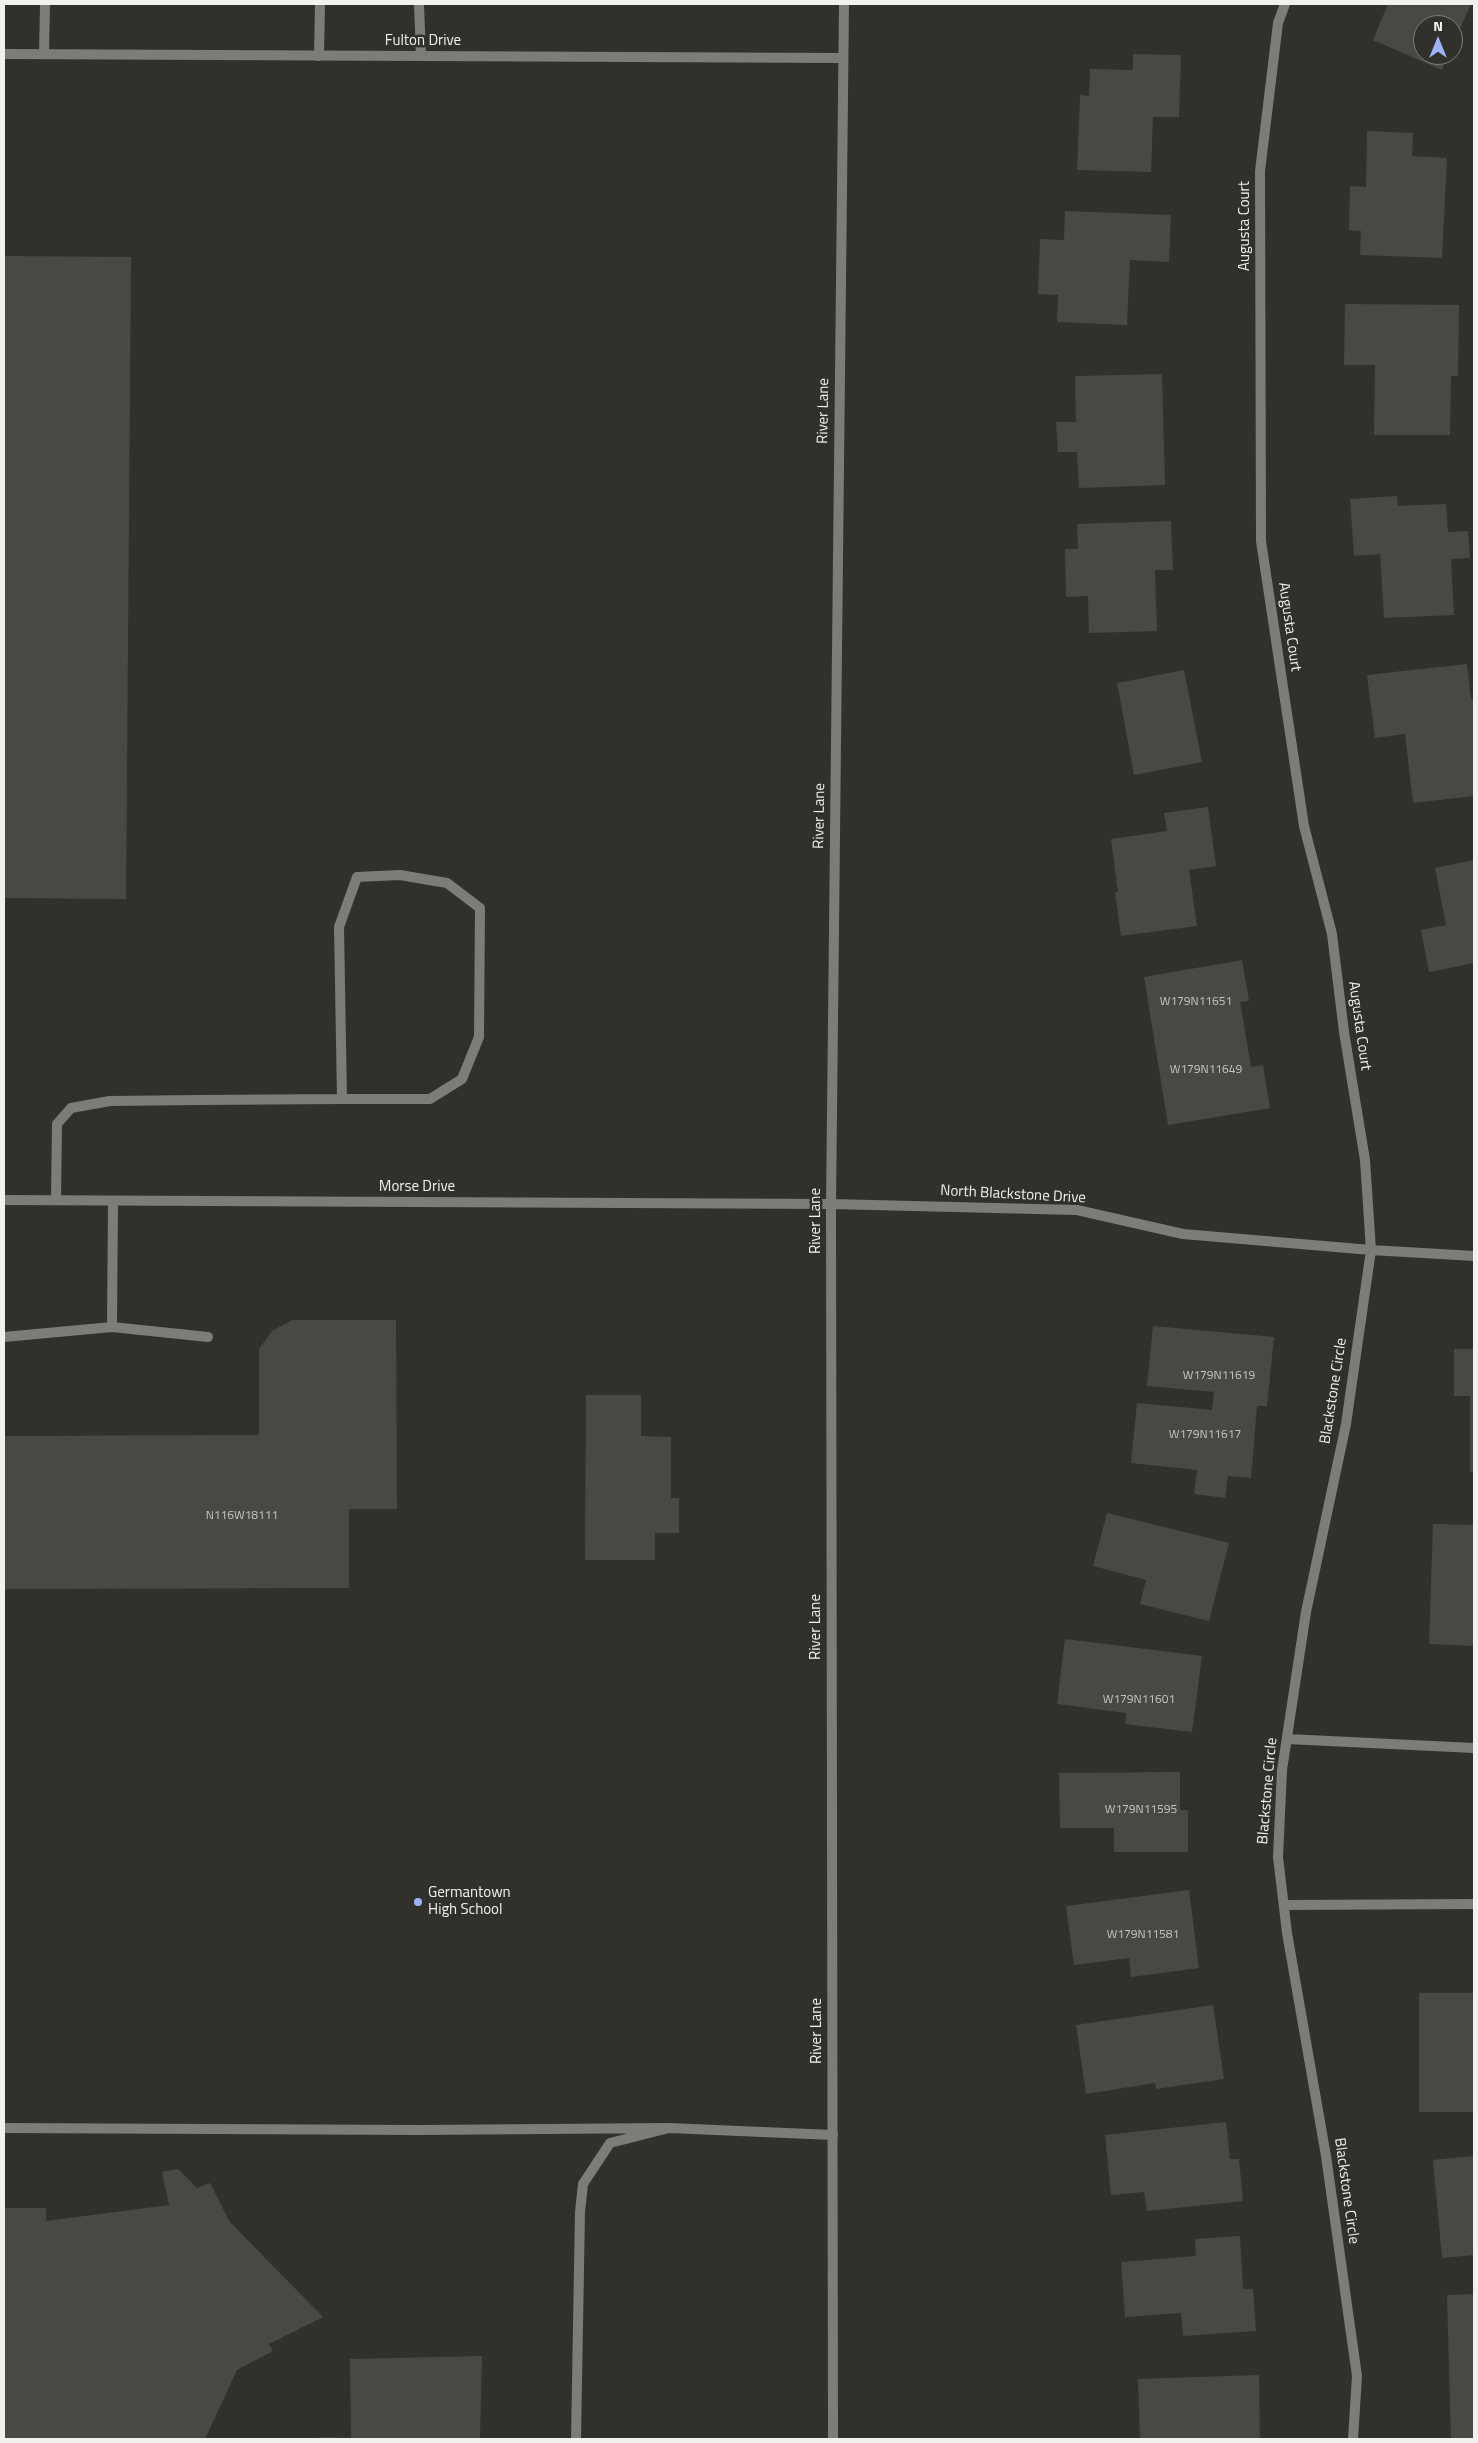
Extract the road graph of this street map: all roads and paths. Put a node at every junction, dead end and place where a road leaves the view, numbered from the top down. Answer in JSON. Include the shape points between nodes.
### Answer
{"nodes":[{"id":1,"x":45,"y":4,"type":"edge"},
{"id":2,"x":320,"y":4,"type":"edge"},
{"id":3,"x":419,"y":4,"type":"edge"},
{"id":4,"x":844,"y":4,"type":"edge"},
{"id":5,"x":1286,"y":4,"type":"edge"},
{"id":6,"x":4,"y":54,"type":"edge"},
{"id":7,"x":44,"y":54,"type":"junction"},
{"id":8,"x":319,"y":56,"type":"junction"},
{"id":9,"x":421,"y":56,"type":"junction"},
{"id":10,"x":842,"y":58,"type":"junction"},
{"id":11,"x":342,"y":1100,"type":"junction"},
{"id":12,"x":4,"y":1200,"type":"edge"},
{"id":13,"x":56,"y":1200,"type":"junction"},
{"id":14,"x":113,"y":1201,"type":"junction"},
{"id":15,"x":831,"y":1204,"type":"junction"},
{"id":16,"x":1371,"y":1250,"type":"junction"},
{"id":17,"x":1474,"y":1256,"type":"edge"},
{"id":18,"x":112,"y":1327,"type":"junction"},
{"id":19,"x":4,"y":1336,"type":"edge"},
{"id":20,"x":208,"y":1337,"type":"dead end"},
{"id":21,"x":1287,"y":1739,"type":"junction"},
{"id":22,"x":1474,"y":1748,"type":"edge"},
{"id":23,"x":1474,"y":1904,"type":"edge"},
{"id":24,"x":1284,"y":1906,"type":"junction"},
{"id":25,"x":4,"y":2128,"type":"edge"},
{"id":26,"x":669,"y":2128,"type":"junction"},
{"id":27,"x":832,"y":2135,"type":"junction"},
{"id":28,"x":576,"y":2439,"type":"edge"},
{"id":29,"x":833,"y":2439,"type":"edge"},
{"id":30,"x":1353,"y":2439,"type":"edge"}],
"edges":[{"from":1,"to":7,"type":"street"},
{"from":2,"to":8,"type":"street"},
{"from":3,"to":9,"type":"street"},
{"from":4,"to":10,"type":"street","name":"River Lane"},
{"from":5,"to":16,"type":"street","name":"Augusta Court","via":[[1278,23],[1260,171],[1261,542],[1304,826],[1332,934],[1365,1160]]},
{"from":6,"to":7,"type":"street","name":"Fulton Drive"},
{"from":7,"to":8,"type":"street","name":"Fulton Drive"},
{"from":8,"to":9,"type":"street","name":"Fulton Drive"},
{"from":9,"to":10,"type":"street","name":"Fulton Drive"},
{"from":10,"to":15,"type":"street","name":"River Lane"},
{"from":11,"to":11,"type":"street","via":[[430,1099],[462,1079],[479,1037],[480,908],[447,883],[400,875],[357,877],[339,927]]},
{"from":11,"to":13,"type":"street","via":[[110,1101],[71,1108],[57,1124]]},
{"from":12,"to":13,"type":"street","name":"Morse Drive"},
{"from":13,"to":14,"type":"street","name":"Morse Drive"},
{"from":14,"to":15,"type":"street","name":"Morse Drive"},
{"from":14,"to":18,"type":"street"},
{"from":15,"to":16,"type":"street","name":"North Blackstone Drive","via":[[1077,1210],[1183,1234]]},
{"from":15,"to":27,"type":"street","name":"River Lane"},
{"from":16,"to":17,"type":"street"},
{"from":16,"to":21,"type":"street","name":"Blackstone Circle","via":[[1346,1424],[1306,1612]]},
{"from":18,"to":19,"type":"street"},
{"from":18,"to":20,"type":"street"},
{"from":21,"to":22,"type":"street"},
{"from":21,"to":24,"type":"street","name":"Blackstone Circle","via":[[1282,1770],[1278,1857]]},
{"from":23,"to":24,"type":"street"},
{"from":24,"to":30,"type":"street","name":"Blackstone Circle","via":[[1326,2156],[1357,2376]]},
{"from":25,"to":26,"type":"street"},
{"from":26,"to":27,"type":"street"},
{"from":26,"to":28,"type":"street","via":[[610,2143],[583,2184]]},
{"from":27,"to":29,"type":"street","name":"River Lane"}]}
